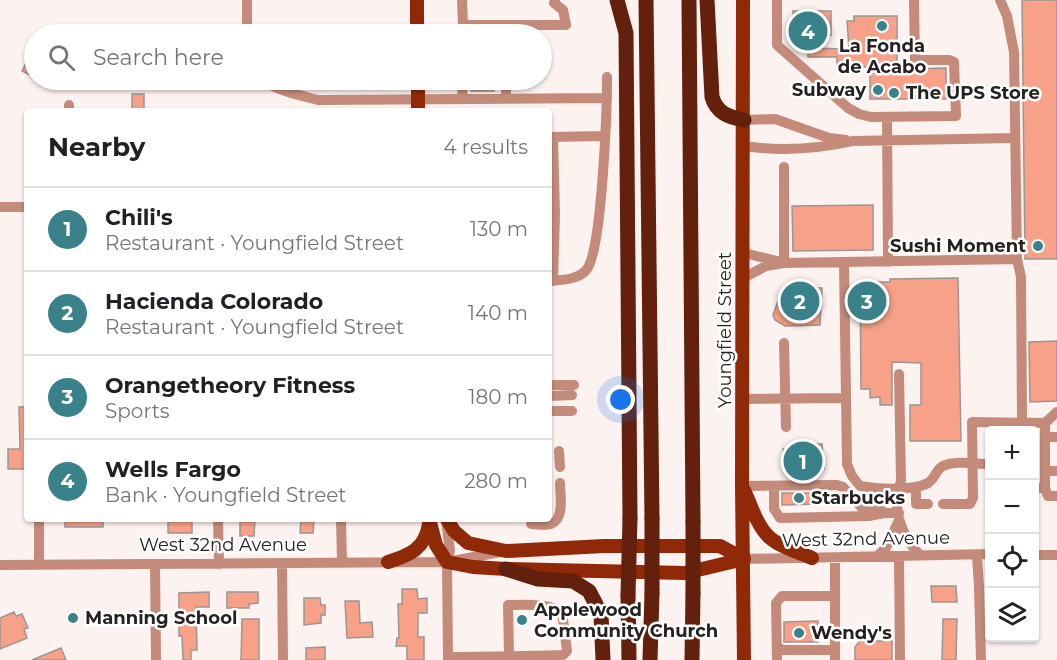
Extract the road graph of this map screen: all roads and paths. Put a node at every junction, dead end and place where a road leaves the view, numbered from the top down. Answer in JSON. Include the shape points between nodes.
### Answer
{"nodes":[{"id":1,"x":247,"y":0,"type":"edge"},
{"id":2,"x":417,"y":0,"type":"edge"},
{"id":3,"x":617,"y":0,"type":"edge"},
{"id":4,"x":646,"y":0,"type":"edge"},
{"id":5,"x":689,"y":0,"type":"edge"},
{"id":6,"x":707,"y":0,"type":"edge"},
{"id":7,"x":743,"y":0,"type":"edge"},
{"id":8,"x":777,"y":0,"type":"edge"},
{"id":9,"x":914,"y":0,"type":"edge"},
{"id":10,"x":1000,"y":0,"type":"edge"},
{"id":11,"x":466,"y":2,"type":"edge"},
{"id":12,"x":555,"y":2,"type":"edge"},
{"id":13,"x":247,"y":24,"type":"edge"},
{"id":14,"x":417,"y":24,"type":"edge"},
{"id":15,"x":464,"y":24,"type":"edge"},
{"id":16,"x":552,"y":26,"type":"edge"},
{"id":17,"x":607,"y":77,"type":"dead end"},
{"id":18,"x":284,"y":90,"type":"edge"},
{"id":19,"x":464,"y":90,"type":"edge"},
{"id":20,"x":506,"y":90,"type":"edge"},
{"id":21,"x":607,"y":98,"type":"junction"},
{"id":22,"x":462,"y":99,"type":"junction"},
{"id":23,"x":506,"y":99,"type":"junction"},
{"id":24,"x":418,"y":105,"type":"edge"},
{"id":25,"x":887,"y":117,"type":"junction"},
{"id":26,"x":744,"y":120,"type":"junction"},
{"id":27,"x":605,"y":136,"type":"junction"},
{"id":28,"x":552,"y":137,"type":"edge"},
{"id":29,"x":1015,"y":138,"type":"junction"},
{"id":30,"x":853,"y":141,"type":"junction"},
{"id":31,"x":888,"y":141,"type":"junction"},
{"id":32,"x":744,"y":146,"type":"junction"},
{"id":33,"x":784,"y":167,"type":"dead end"},
{"id":34,"x":0,"y":207,"type":"edge"},
{"id":35,"x":24,"y":207,"type":"edge"},
{"id":36,"x":744,"y":253,"type":"junction"},
{"id":37,"x":1017,"y":259,"type":"junction"},
{"id":38,"x":888,"y":262,"type":"junction"},
{"id":39,"x":784,"y":263,"type":"junction"},
{"id":40,"x":844,"y":263,"type":"junction"},
{"id":41,"x":743,"y":278,"type":"junction"},
{"id":42,"x":552,"y":281,"type":"edge"},
{"id":43,"x":784,"y":343,"type":"dead end"},
{"id":44,"x":899,"y":374,"type":"dead end"},
{"id":45,"x":552,"y":386,"type":"edge"},
{"id":46,"x":552,"y":395,"type":"edge"},
{"id":47,"x":846,"y":398,"type":"junction"},
{"id":48,"x":743,"y":399,"type":"junction"},
{"id":49,"x":785,"y":399,"type":"junction"},
{"id":50,"x":552,"y":411,"type":"edge"},
{"id":51,"x":572,"y":411,"type":"dead end"},
{"id":52,"x":1057,"y":412,"type":"edge"},
{"id":53,"x":1045,"y":423,"type":"junction"},
{"id":54,"x":1021,"y":426,"type":"edge"},
{"id":55,"x":786,"y":427,"type":"dead end"},
{"id":56,"x":1045,"y":437,"type":"junction"},
{"id":57,"x":1057,"y":437,"type":"edge"},
{"id":58,"x":559,"y":451,"type":"dead end"},
{"id":59,"x":972,"y":464,"type":"junction"},
{"id":60,"x":985,"y":464,"type":"edge"},
{"id":61,"x":560,"y":467,"type":"dead end"},
{"id":62,"x":1045,"y":471,"type":"junction"},
{"id":63,"x":1057,"y":471,"type":"edge"},
{"id":64,"x":560,"y":483,"type":"dead end"},
{"id":65,"x":742,"y":486,"type":"junction"},
{"id":66,"x":774,"y":486,"type":"junction"},
{"id":67,"x":916,"y":487,"type":"junction"},
{"id":68,"x":898,"y":488,"type":"junction"},
{"id":69,"x":1040,"y":488,"type":"edge"},
{"id":70,"x":1057,"y":496,"type":"edge"},
{"id":71,"x":928,"y":504,"type":"dead end"},
{"id":72,"x":943,"y":504,"type":"dead end"},
{"id":73,"x":884,"y":513,"type":"junction"},
{"id":74,"x":899,"y":516,"type":"junction"},
{"id":75,"x":39,"y":522,"type":"edge"},
{"id":76,"x":218,"y":522,"type":"edge"},
{"id":77,"x":341,"y":522,"type":"edge"},
{"id":78,"x":428,"y":522,"type":"edge"},
{"id":79,"x":430,"y":522,"type":"edge"},
{"id":80,"x":446,"y":522,"type":"edge"},
{"id":81,"x":448,"y":522,"type":"edge"},
{"id":82,"x":531,"y":524,"type":"dead end"},
{"id":83,"x":506,"y":551,"type":"junction"},
{"id":84,"x":985,"y":554,"type":"edge"},
{"id":85,"x":920,"y":555,"type":"junction"},
{"id":86,"x":976,"y":555,"type":"junction"},
{"id":87,"x":1039,"y":555,"type":"edge"},
{"id":88,"x":1057,"y":555,"type":"edge"},
{"id":89,"x":877,"y":556,"type":"junction"},
{"id":90,"x":899,"y":556,"type":"junction"},
{"id":91,"x":812,"y":558,"type":"junction"},
{"id":92,"x":835,"y":558,"type":"junction"},
{"id":93,"x":744,"y":560,"type":"junction"},
{"id":94,"x":342,"y":562,"type":"junction"},
{"id":95,"x":388,"y":562,"type":"junction"},
{"id":96,"x":447,"y":562,"type":"junction"},
{"id":97,"x":282,"y":563,"type":"junction"},
{"id":98,"x":155,"y":564,"type":"junction"},
{"id":99,"x":219,"y":564,"type":"junction"},
{"id":100,"x":0,"y":565,"type":"edge"},
{"id":101,"x":39,"y":565,"type":"junction"},
{"id":102,"x":506,"y":569,"type":"junction"},
{"id":103,"x":835,"y":596,"type":"junction"},
{"id":104,"x":777,"y":646,"type":"junction"},
{"id":105,"x":835,"y":655,"type":"edge"},
{"id":106,"x":509,"y":656,"type":"junction"},
{"id":107,"x":448,"y":658,"type":"edge"},
{"id":108,"x":156,"y":660,"type":"edge"},
{"id":109,"x":283,"y":660,"type":"edge"},
{"id":110,"x":603,"y":660,"type":"edge"},
{"id":111,"x":629,"y":660,"type":"edge"},
{"id":112,"x":650,"y":660,"type":"edge"},
{"id":113,"x":692,"y":660,"type":"edge"},
{"id":114,"x":744,"y":660,"type":"edge"},
{"id":115,"x":777,"y":660,"type":"edge"},
{"id":116,"x":900,"y":660,"type":"edge"},
{"id":117,"x":981,"y":660,"type":"edge"}],
"edges":[{"from":1,"to":13,"type":"street"},
{"from":2,"to":14,"type":"main road"},
{"from":3,"to":111,"type":"highway","bridge":true,"via":[[626,33]]},
{"from":4,"to":112,"type":"highway","bridge":true},
{"from":5,"to":113,"type":"highway","bridge":true},
{"from":6,"to":26,"type":"highway","via":[[715,104],[726,115]]},
{"from":7,"to":26,"type":"main road","name":"Youngfield Street"},
{"from":8,"to":25,"type":"street","via":[[777,45],[848,108],[865,116]]},
{"from":9,"to":25,"type":"street","via":[[915,60],[954,62],[956,116]]},
{"from":10,"to":29,"type":"street","via":[[1012,40]]},
{"from":11,"to":15,"type":"street"},
{"from":12,"to":16,"type":"street","via":[[563,10],[566,25]]},
{"from":17,"to":21,"type":"street"},
{"from":18,"to":24,"type":"street","via":[[318,99]]},
{"from":19,"to":22,"type":"street"},
{"from":20,"to":23,"type":"street"},
{"from":21,"to":23,"type":"street"},
{"from":21,"to":27,"type":"street"},
{"from":22,"to":23,"type":"street"},
{"from":22,"to":24,"type":"street"},
{"from":25,"to":31,"type":"street"},
{"from":26,"to":30,"type":"street","via":[[774,119],[830,138]]},
{"from":26,"to":32,"type":"main road","name":"Youngfield Street"},
{"from":27,"to":28,"type":"street"},
{"from":27,"to":42,"type":"street","via":[[591,262],[575,278]]},
{"from":29,"to":31,"type":"street"},
{"from":29,"to":37,"type":"street"},
{"from":30,"to":31,"type":"street"},
{"from":30,"to":32,"type":"street","via":[[764,149]]},
{"from":31,"to":38,"type":"street"},
{"from":32,"to":36,"type":"main road","name":"Youngfield Street"},
{"from":33,"to":39,"type":"street"},
{"from":34,"to":35,"type":"street"},
{"from":36,"to":39,"type":"street"},
{"from":36,"to":41,"type":"main road","name":"Youngfield Street"},
{"from":37,"to":38,"type":"street"},
{"from":37,"to":54,"type":"street","via":[[1021,272]]},
{"from":38,"to":40,"type":"street"},
{"from":39,"to":40,"type":"street"},
{"from":39,"to":41,"type":"street","via":[[765,266]]},
{"from":40,"to":47,"type":"street"},
{"from":41,"to":48,"type":"main road","name":"Youngfield Street"},
{"from":43,"to":49,"type":"street"},
{"from":44,"to":68,"type":"street"},
{"from":45,"to":46,"type":"street","via":[[573,390]]},
{"from":47,"to":49,"type":"street"},
{"from":47,"to":68,"type":"street","via":[[847,464],[852,476],[860,486]]},
{"from":48,"to":49,"type":"street"},
{"from":48,"to":65,"type":"main road","name":"Youngfield Street"},
{"from":49,"to":55,"type":"street"},
{"from":50,"to":51,"type":"street"},
{"from":52,"to":53,"type":"street"},
{"from":53,"to":54,"type":"street"},
{"from":53,"to":56,"type":"street"},
{"from":54,"to":59,"type":"street","via":[[972,422]]},
{"from":56,"to":57,"type":"street"},
{"from":56,"to":62,"type":"street"},
{"from":58,"to":61,"type":"street"},
{"from":59,"to":60,"type":"street"},
{"from":59,"to":67,"type":"street","via":[[943,466],[929,482]]},
{"from":59,"to":72,"type":"street","via":[[970,504]]},
{"from":62,"to":63,"type":"street"},
{"from":62,"to":69,"type":"street"},
{"from":64,"to":82,"type":"street","via":[[560,513],[556,520],[550,524]]},
{"from":65,"to":66,"type":"street"},
{"from":65,"to":91,"type":"main road","via":[[767,536]]},
{"from":65,"to":93,"type":"main road","name":"Youngfield Street"},
{"from":66,"to":73,"type":"street","via":[[843,486],[862,508],[876,508]]},
{"from":66,"to":73,"type":"street","via":[[774,510],[780,518]]},
{"from":67,"to":68,"type":"street"},
{"from":67,"to":71,"type":"street","via":[[916,504]]},
{"from":68,"to":74,"type":"street"},
{"from":69,"to":70,"type":"street","via":[[1048,496]]},
{"from":73,"to":74,"type":"street"},
{"from":74,"to":85,"type":"street","via":[[908,542]]},
{"from":74,"to":89,"type":"street","via":[[886,548]]},
{"from":75,"to":101,"type":"street"},
{"from":76,"to":99,"type":"street"},
{"from":77,"to":94,"type":"street"},
{"from":78,"to":95,"type":"main road","via":[[419,548]]},
{"from":79,"to":96,"type":"main road","via":[[436,545]]},
{"from":80,"to":96,"type":"street","via":[[450,551]]},
{"from":81,"to":83,"type":"main road","via":[[462,539],[476,546]]},
{"from":83,"to":93,"type":"main road","name":"West 32nd Avenue","via":[[720,546]]},
{"from":83,"to":96,"type":"street","name":"West 32nd Avenue"},
{"from":84,"to":86,"type":"street","name":"West 32nd Avenue"},
{"from":85,"to":86,"type":"street","name":"West 32nd Avenue"},
{"from":85,"to":90,"type":"street","name":"West 32nd Avenue"},
{"from":86,"to":117,"type":"street"},
{"from":87,"to":88,"type":"street"},
{"from":89,"to":90,"type":"street","name":"West 32nd Avenue"},
{"from":89,"to":92,"type":"street","name":"West 32nd Avenue"},
{"from":90,"to":116,"type":"street"},
{"from":91,"to":92,"type":"street","name":"West 32nd Avenue"},
{"from":91,"to":93,"type":"street","name":"West 32nd Avenue"},
{"from":92,"to":103,"type":"street"},
{"from":93,"to":102,"type":"main road","name":"West 32nd Avenue","via":[[685,573]]},
{"from":93,"to":114,"type":"main road","name":"Youngfield Street"},
{"from":94,"to":95,"type":"street","name":"West 32nd Avenue"},
{"from":94,"to":97,"type":"street","name":"West 32nd Avenue"},
{"from":95,"to":96,"type":"street","name":"West 32nd Avenue"},
{"from":96,"to":102,"type":"main road","name":"West 32nd Avenue"},
{"from":96,"to":107,"type":"street"},
{"from":97,"to":99,"type":"street","name":"West 32nd Avenue"},
{"from":97,"to":109,"type":"street"},
{"from":98,"to":99,"type":"street","name":"West 32nd Avenue"},
{"from":98,"to":101,"type":"street","name":"West 32nd Avenue"},
{"from":98,"to":108,"type":"street"},
{"from":100,"to":101,"type":"street","name":"West 32nd Avenue"},
{"from":102,"to":110,"type":"highway","via":[[538,579],[573,581],[589,591],[601,614]]},
{"from":103,"to":104,"type":"street","via":[[782,596],[776,603]]},
{"from":103,"to":105,"type":"street"},
{"from":104,"to":105,"type":"street","via":[[782,650]]},
{"from":104,"to":115,"type":"street"},
{"from":106,"to":106,"type":"street","via":[[508,605],[562,612],[567,651],[563,655]]},
{"from":106,"to":107,"type":"street"}]}
